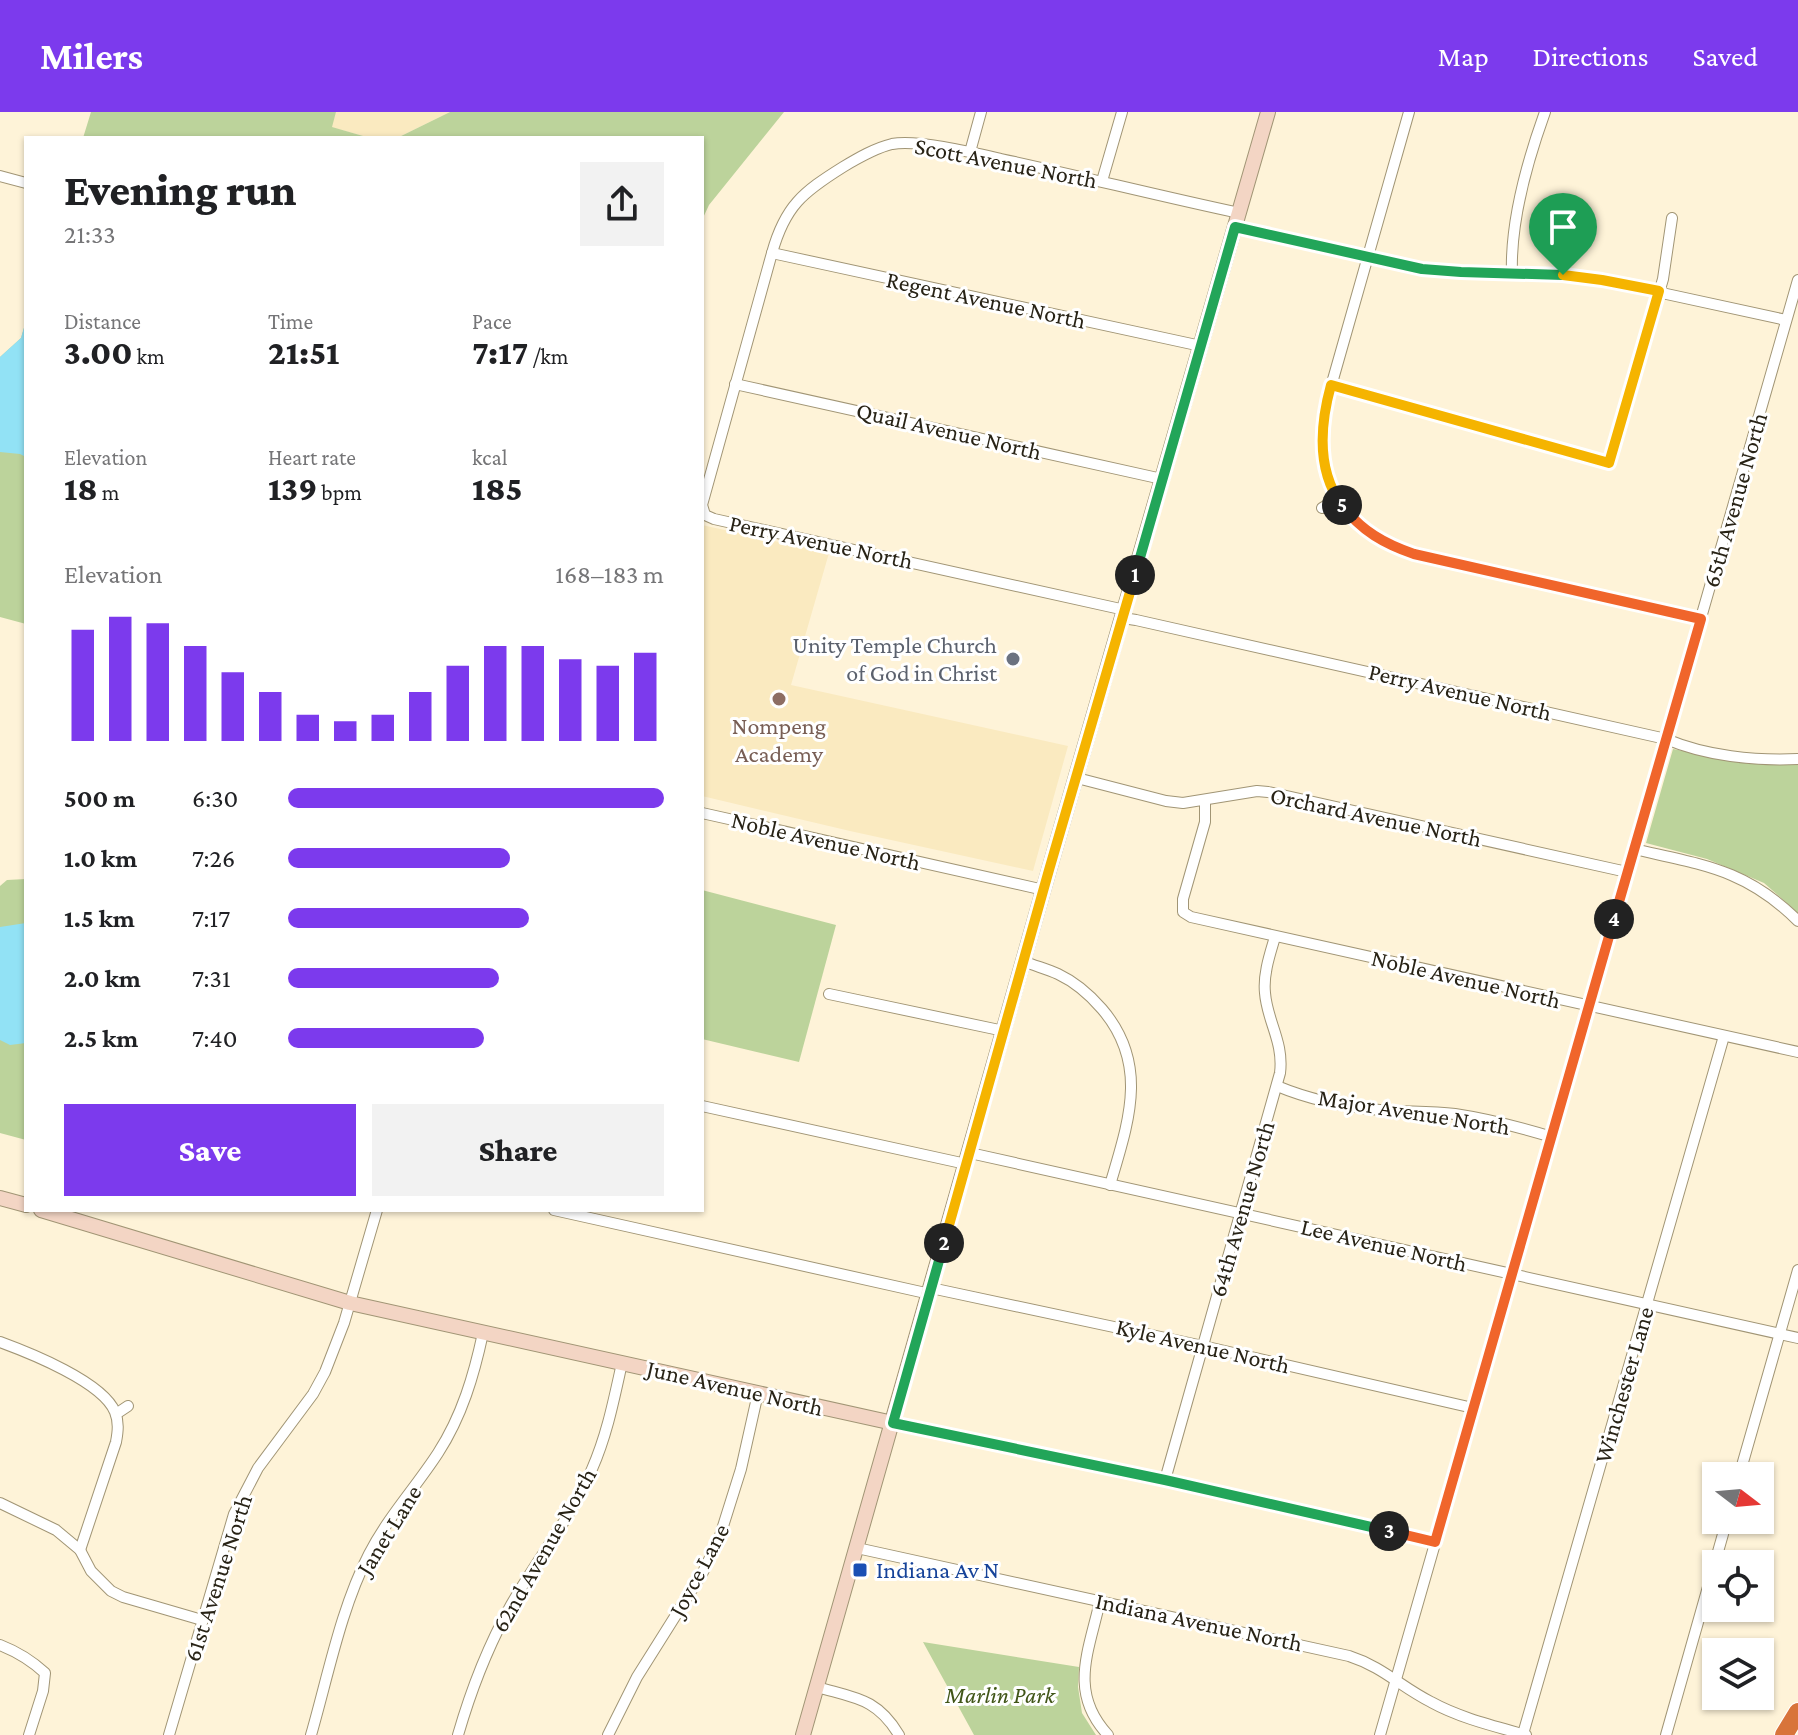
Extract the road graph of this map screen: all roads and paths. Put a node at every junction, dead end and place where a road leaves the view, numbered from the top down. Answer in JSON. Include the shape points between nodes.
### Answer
{"nodes":[{"id":1,"x":981,"y":112,"type":"edge"},
{"id":2,"x":1122,"y":112,"type":"edge"},
{"id":3,"x":1268,"y":112,"type":"edge"},
{"id":4,"x":1409,"y":112,"type":"edge"},
{"id":5,"x":1545,"y":112,"type":"edge"},
{"id":6,"x":970,"y":152,"type":"junction"},
{"id":7,"x":0,"y":176,"type":"edge"},
{"id":8,"x":1102,"y":181,"type":"junction"},
{"id":9,"x":24,"y":182,"type":"edge"},
{"id":10,"x":1672,"y":218,"type":"dead end"},
{"id":11,"x":1237,"y":220,"type":"junction"},
{"id":12,"x":772,"y":253,"type":"junction"},
{"id":13,"x":1368,"y":258,"type":"junction"},
{"id":14,"x":1512,"y":274,"type":"junction"},
{"id":15,"x":1798,"y":280,"type":"edge"},
{"id":16,"x":1659,"y":291,"type":"junction"},
{"id":17,"x":1786,"y":320,"type":"junction"},
{"id":18,"x":1201,"y":346,"type":"junction"},
{"id":19,"x":735,"y":384,"type":"junction"},
{"id":20,"x":1331,"y":385,"type":"junction"},
{"id":21,"x":1162,"y":479,"type":"junction"},
{"id":22,"x":704,"y":498,"type":"edge"},
{"id":23,"x":1337,"y":499,"type":"junction"},
{"id":24,"x":1322,"y":508,"type":"dead end"},
{"id":25,"x":704,"y":512,"type":"edge"},
{"id":26,"x":1124,"y":614,"type":"junction"},
{"id":27,"x":1701,"y":619,"type":"junction"},
{"id":28,"x":1666,"y":739,"type":"junction"},
{"id":29,"x":1798,"y":759,"type":"edge"},
{"id":30,"x":1077,"y":778,"type":"junction"},
{"id":31,"x":1205,"y":801,"type":"junction"},
{"id":32,"x":704,"y":813,"type":"edge"},
{"id":33,"x":1634,"y":849,"type":"junction"},
{"id":34,"x":1627,"y":872,"type":"junction"},
{"id":35,"x":1044,"y":890,"type":"junction"},
{"id":36,"x":1798,"y":921,"type":"edge"},
{"id":37,"x":1275,"y":937,"type":"junction"},
{"id":38,"x":1023,"y":961,"type":"junction"},
{"id":39,"x":829,"y":994,"type":"dead end"},
{"id":40,"x":1589,"y":1007,"type":"junction"},
{"id":41,"x":1004,"y":1031,"type":"junction"},
{"id":42,"x":1724,"y":1036,"type":"junction"},
{"id":43,"x":1798,"y":1052,"type":"edge"},
{"id":44,"x":1277,"y":1086,"type":"junction"},
{"id":45,"x":704,"y":1106,"type":"edge"},
{"id":46,"x":1552,"y":1137,"type":"junction"},
{"id":47,"x":968,"y":1159,"type":"junction"},
{"id":48,"x":1110,"y":1185,"type":"junction"},
{"id":49,"x":0,"y":1198,"type":"edge"},
{"id":50,"x":24,"y":1204,"type":"edge"},
{"id":51,"x":48,"y":1212,"type":"edge"},
{"id":52,"x":376,"y":1212,"type":"edge"},
{"id":53,"x":563,"y":1212,"type":"edge"},
{"id":54,"x":1242,"y":1212,"type":"junction"},
{"id":55,"x":1798,"y":1270,"type":"edge"},
{"id":56,"x":1512,"y":1275,"type":"junction"},
{"id":57,"x":930,"y":1291,"type":"junction"},
{"id":58,"x":350,"y":1303,"type":"junction"},
{"id":59,"x":1647,"y":1304,"type":"junction"},
{"id":60,"x":483,"y":1333,"type":"junction"},
{"id":61,"x":1780,"y":1334,"type":"junction"},
{"id":62,"x":1798,"y":1338,"type":"edge"},
{"id":63,"x":0,"y":1342,"type":"edge"},
{"id":64,"x":1203,"y":1346,"type":"junction"},
{"id":65,"x":622,"y":1363,"type":"junction"},
{"id":66,"x":758,"y":1393,"type":"junction"},
{"id":67,"x":128,"y":1406,"type":"dead end"},
{"id":68,"x":1473,"y":1408,"type":"junction"},
{"id":69,"x":116,"y":1414,"type":"junction"},
{"id":70,"x":893,"y":1423,"type":"junction"},
{"id":71,"x":1743,"y":1462,"type":"edge"},
{"id":72,"x":1165,"y":1480,"type":"junction"},
{"id":73,"x":0,"y":1503,"type":"edge"},
{"id":74,"x":1723,"y":1534,"type":"edge"},
{"id":75,"x":1435,"y":1542,"type":"junction"},
{"id":76,"x":857,"y":1548,"type":"junction"},
{"id":77,"x":80,"y":1550,"type":"junction"},
{"id":78,"x":1100,"y":1601,"type":"junction"},
{"id":79,"x":202,"y":1620,"type":"junction"},
{"id":80,"x":0,"y":1645,"type":"edge"},
{"id":81,"x":1396,"y":1679,"type":"junction"},
{"id":82,"x":817,"y":1687,"type":"junction"},
{"id":83,"x":1798,"y":1712,"type":"edge"},
{"id":84,"x":29,"y":1735,"type":"edge"},
{"id":85,"x":169,"y":1735,"type":"edge"},
{"id":86,"x":311,"y":1735,"type":"edge"},
{"id":87,"x":458,"y":1735,"type":"edge"},
{"id":88,"x":608,"y":1735,"type":"edge"},
{"id":89,"x":803,"y":1735,"type":"edge"},
{"id":90,"x":899,"y":1735,"type":"edge"},
{"id":91,"x":1108,"y":1735,"type":"edge"},
{"id":92,"x":1380,"y":1735,"type":"edge"},
{"id":93,"x":1524,"y":1735,"type":"edge"},
{"id":94,"x":1666,"y":1735,"type":"edge"},
{"id":95,"x":1784,"y":1735,"type":"edge"}],
"edges":[{"from":1,"to":6,"type":"street"},
{"from":2,"to":8,"type":"street"},
{"from":3,"to":11,"type":"street"},
{"from":4,"to":13,"type":"street"},
{"from":5,"to":14,"type":"street","via":[[1517,213]]},
{"from":6,"to":8,"type":"street","name":"Scott Avenue North"},
{"from":6,"to":12,"type":"street","name":"Scott Avenue North","via":[[908,143],[856,159],[801,197],[781,225]]},
{"from":7,"to":9,"type":"street"},
{"from":8,"to":11,"type":"street","name":"Scott Avenue North"},
{"from":10,"to":16,"type":"street"},
{"from":11,"to":13,"type":"street","name":"Scott Avenue North"},
{"from":11,"to":18,"type":"street"},
{"from":12,"to":18,"type":"street","name":"Regent Avenue North"},
{"from":12,"to":19,"type":"street"},
{"from":13,"to":14,"type":"street","name":"Scott Avenue North","via":[[1422,269]]},
{"from":13,"to":20,"type":"street"},
{"from":14,"to":16,"type":"street","name":"Scott Avenue North","via":[[1589,278]]},
{"from":15,"to":17,"type":"street","name":"65th Avenue North"},
{"from":16,"to":17,"type":"street","name":"Scott Avenue North"},
{"from":16,"to":20,"type":"street","via":[[1609,463]]},
{"from":17,"to":27,"type":"street","name":"65th Avenue North"},
{"from":18,"to":21,"type":"street"},
{"from":19,"to":21,"type":"street","name":"Quail Avenue North"},
{"from":19,"to":22,"type":"street","name":"Perry Avenue North"},
{"from":20,"to":23,"type":"street","via":[[1322,442]]},
{"from":21,"to":26,"type":"street"},
{"from":23,"to":24,"type":"street"},
{"from":23,"to":27,"type":"street","via":[[1363,528],[1405,551]]},
{"from":25,"to":26,"type":"street","name":"Perry Avenue North","via":[[714,519]]},
{"from":26,"to":28,"type":"street","name":"Perry Avenue North"},
{"from":26,"to":30,"type":"street"},
{"from":27,"to":28,"type":"street","name":"65th Avenue North"},
{"from":28,"to":29,"type":"street","name":"Perry Avenue North","via":[[1714,752]]},
{"from":28,"to":33,"type":"street","name":"65th Avenue North"},
{"from":30,"to":31,"type":"street","name":"Orchard Avenue North","via":[[1166,801]]},
{"from":30,"to":35,"type":"street"},
{"from":31,"to":34,"type":"street","name":"Orchard Avenue North","via":[[1268,792]]},
{"from":31,"to":37,"type":"street","name":"Noble Avenue North","via":[[1205,822],[1183,912]]},
{"from":32,"to":35,"type":"street","name":"Noble Avenue North"},
{"from":33,"to":34,"type":"street","name":"65th Avenue North"},
{"from":33,"to":36,"type":"street","via":[[1705,865],[1749,882]]},
{"from":34,"to":40,"type":"street","name":"65th Avenue North"},
{"from":35,"to":38,"type":"street"},
{"from":37,"to":40,"type":"street","name":"Noble Avenue North"},
{"from":37,"to":44,"type":"street","name":"64th Avenue North","via":[[1265,992],[1282,1061]]},
{"from":38,"to":41,"type":"street"},
{"from":38,"to":48,"type":"street","via":[[1078,986],[1121,1038],[1132,1082],[1131,1105]]},
{"from":39,"to":41,"type":"street"},
{"from":40,"to":42,"type":"street","name":"Noble Avenue North"},
{"from":40,"to":46,"type":"street","name":"65th Avenue North"},
{"from":41,"to":47,"type":"street"},
{"from":42,"to":43,"type":"street","name":"Noble Avenue North"},
{"from":42,"to":59,"type":"street","name":"Winchester Lane"},
{"from":44,"to":46,"type":"street","name":"Major Avenue North","via":[[1375,1110],[1476,1117]]},
{"from":44,"to":54,"type":"street","name":"64th Avenue North"},
{"from":45,"to":47,"type":"street","name":"Lee Avenue North"},
{"from":46,"to":56,"type":"street","name":"65th Avenue North"},
{"from":47,"to":48,"type":"street","name":"Lee Avenue North"},
{"from":47,"to":57,"type":"street"},
{"from":48,"to":54,"type":"street","name":"Lee Avenue North"},
{"from":49,"to":50,"type":"street"},
{"from":51,"to":58,"type":"street","name":"June Avenue North"},
{"from":52,"to":58,"type":"street","name":"61st Avenue North"},
{"from":53,"to":57,"type":"street","name":"Kyle Avenue North"},
{"from":54,"to":56,"type":"street","name":"Lee Avenue North"},
{"from":54,"to":64,"type":"street","name":"64th Avenue North"},
{"from":55,"to":61,"type":"street"},
{"from":56,"to":59,"type":"street","name":"Lee Avenue North"},
{"from":56,"to":68,"type":"street","name":"65th Avenue North"},
{"from":57,"to":64,"type":"street","name":"Kyle Avenue North"},
{"from":57,"to":70,"type":"street"},
{"from":58,"to":60,"type":"street","name":"June Avenue North"},
{"from":58,"to":79,"type":"street","name":"61st Avenue North","via":[[313,1394],[258,1468],[234,1514]]},
{"from":59,"to":61,"type":"street","name":"Lee Avenue North"},
{"from":59,"to":93,"type":"street","name":"Winchester Lane"},
{"from":60,"to":65,"type":"street","name":"June Avenue North"},
{"from":60,"to":86,"type":"street","name":"Janet Lane","via":[[456,1420],[385,1527],[356,1583]]},
{"from":61,"to":62,"type":"street","name":"Lee Avenue North"},
{"from":61,"to":71,"type":"street"},
{"from":63,"to":69,"type":"street","via":[[73,1375],[110,1402]]},
{"from":64,"to":68,"type":"street","name":"Kyle Avenue North"},
{"from":64,"to":72,"type":"street","name":"64th Avenue North"},
{"from":65,"to":66,"type":"street","name":"June Avenue North"},
{"from":65,"to":87,"type":"street","name":"62nd Avenue North","via":[[592,1470],[510,1605]]},
{"from":66,"to":70,"type":"street","name":"June Avenue North"},
{"from":66,"to":88,"type":"street","name":"Joyce Lane","via":[[719,1539]]},
{"from":67,"to":69,"type":"street"},
{"from":68,"to":75,"type":"street","name":"65th Avenue North"},
{"from":69,"to":77,"type":"street","via":[[116,1442]]},
{"from":70,"to":72,"type":"street","name":"June Avenue North"},
{"from":70,"to":76,"type":"street"},
{"from":72,"to":75,"type":"street","name":"June Avenue North"},
{"from":73,"to":77,"type":"street","via":[[56,1530]]},
{"from":74,"to":94,"type":"street"},
{"from":75,"to":81,"type":"street","name":"65th Avenue North"},
{"from":76,"to":78,"type":"street","name":"Indiana Avenue North"},
{"from":76,"to":82,"type":"street"},
{"from":77,"to":79,"type":"street","via":[[111,1591]]},
{"from":78,"to":81,"type":"street","name":"Indiana Avenue North","via":[[1349,1656]]},
{"from":78,"to":91,"type":"street","via":[[1083,1682],[1090,1713]]},
{"from":79,"to":85,"type":"street","name":"61st Avenue North"},
{"from":80,"to":84,"type":"street","via":[[45,1673]]},
{"from":81,"to":92,"type":"street","name":"65th Avenue North"},
{"from":81,"to":93,"type":"street","name":"Indiana Avenue North","via":[[1452,1713]]},
{"from":82,"to":89,"type":"street"},
{"from":82,"to":90,"type":"street","via":[[869,1702]]},
{"from":83,"to":95,"type":"highway"}]}
